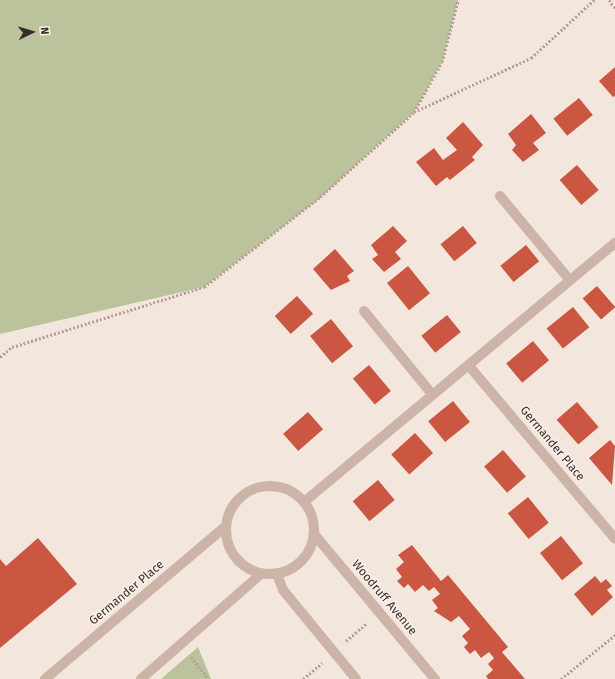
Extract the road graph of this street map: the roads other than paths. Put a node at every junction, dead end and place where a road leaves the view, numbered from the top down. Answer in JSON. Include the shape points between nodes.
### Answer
{"nodes":[{"id":1,"x":500,"y":196,"type":"dead end"},
{"id":2,"x":615,"y":243,"type":"edge"},
{"id":3,"x":569,"y":279,"type":"junction"},
{"id":4,"x":364,"y":310,"type":"dead end"},
{"id":5,"x":470,"y":366,"type":"junction"},
{"id":6,"x":432,"y":394,"type":"junction"},
{"id":7,"x":304,"y":502,"type":"junction"},
{"id":8,"x":225,"y":527,"type":"junction"},
{"id":9,"x":314,"y":534,"type":"junction"},
{"id":10,"x":615,"y":538,"type":"edge"},
{"id":11,"x":261,"y":574,"type":"junction"},
{"id":12,"x":277,"y":574,"type":"junction"},
{"id":13,"x":45,"y":679,"type":"edge"},
{"id":14,"x":141,"y":679,"type":"edge"},
{"id":15,"x":356,"y":679,"type":"edge"},
{"id":16,"x":436,"y":679,"type":"edge"}],
"edges":[{"from":1,"to":3,"type":"street"},
{"from":2,"to":3,"type":"street"},
{"from":3,"to":5,"type":"street"},
{"from":4,"to":6,"type":"street"},
{"from":5,"to":6,"type":"street"},
{"from":5,"to":10,"type":"street","name":"Germander Place"},
{"from":6,"to":7,"type":"street"},
{"from":7,"to":8,"type":"street","via":[[279,486],[263,486],[236,500]]},
{"from":7,"to":9,"type":"street","via":[[312,518]]},
{"from":8,"to":11,"type":"street","via":[[227,542],[233,556],[244,567]]},
{"from":8,"to":13,"type":"street","name":"Germander Place"},
{"from":9,"to":12,"type":"street","via":[[303,560]]},
{"from":9,"to":16,"type":"street","name":"Woodruff Avenue"},
{"from":11,"to":12,"type":"street"},
{"from":11,"to":14,"type":"street"},
{"from":12,"to":15,"type":"street","via":[[283,590]]}]}
